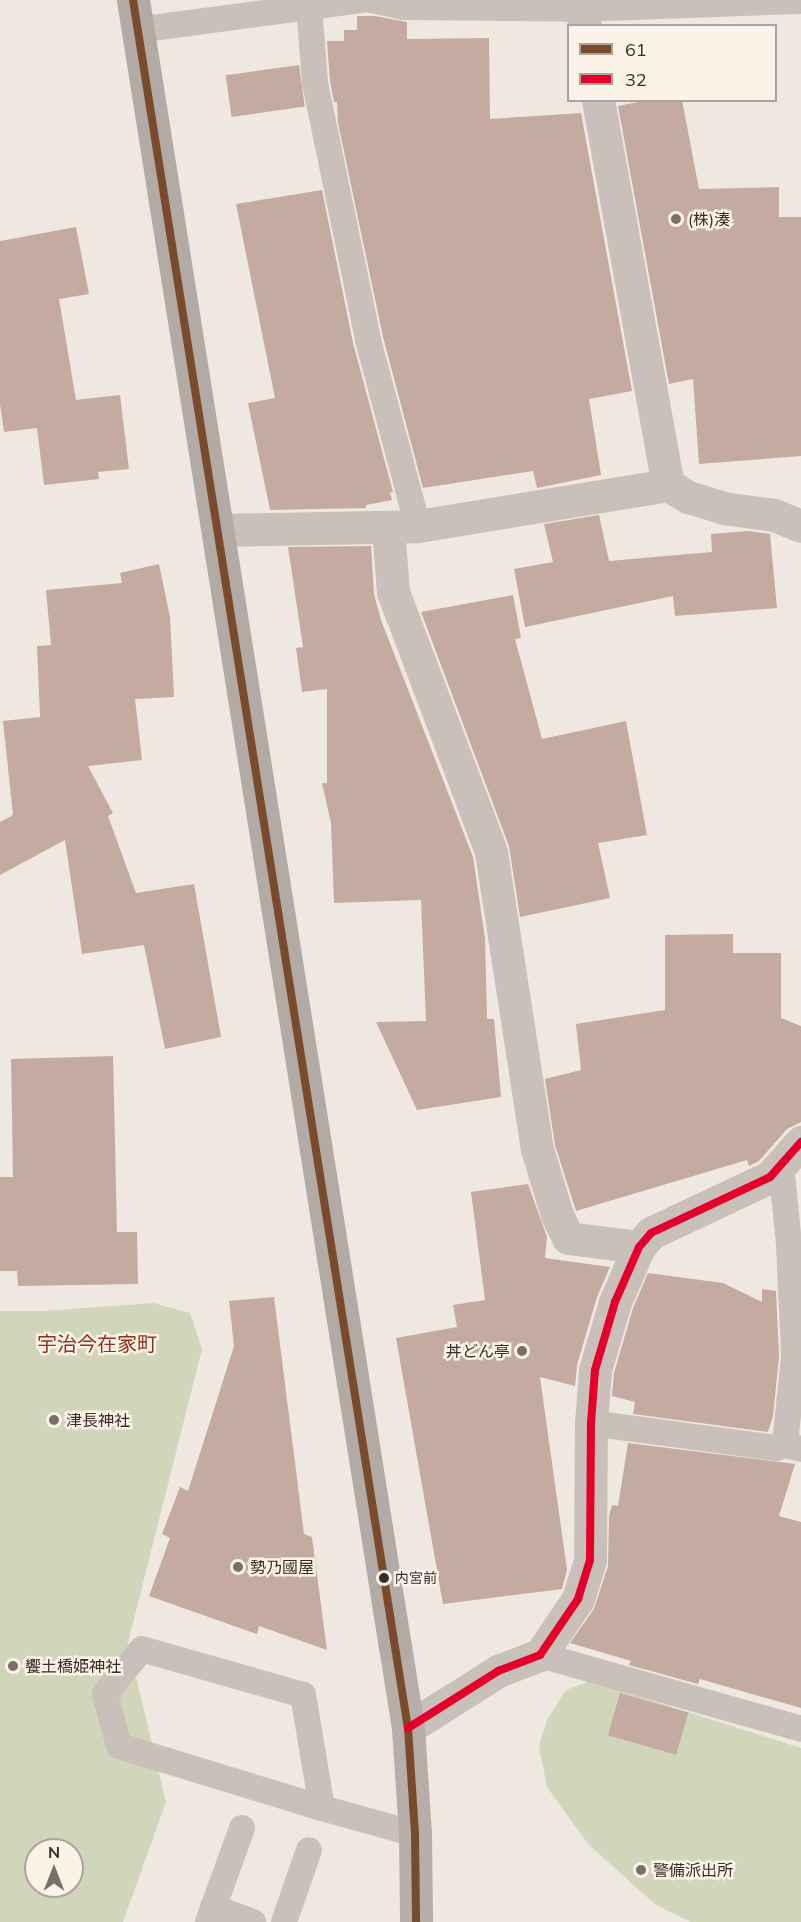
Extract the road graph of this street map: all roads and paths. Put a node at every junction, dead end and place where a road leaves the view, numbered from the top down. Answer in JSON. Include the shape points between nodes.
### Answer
{"nodes":[{"id":1,"x":363,"y":0,"type":"edge"},
{"id":2,"x":371,"y":0,"type":"edge"},
{"id":3,"x":801,"y":1,"type":"edge"},
{"id":4,"x":309,"y":6,"type":"junction"},
{"id":5,"x":135,"y":15,"type":"edge"},
{"id":6,"x":583,"y":17,"type":"edge"},
{"id":7,"x":598,"y":102,"type":"edge"},
{"id":8,"x":668,"y":484,"type":"junction"},
{"id":9,"x":801,"y":526,"type":"edge"},
{"id":10,"x":403,"y":527,"type":"junction"},
{"id":11,"x":218,"y":530,"type":"junction"},
{"id":12,"x":791,"y":1153,"type":"edge"},
{"id":13,"x":639,"y":1247,"type":"junction"},
{"id":14,"x":591,"y":1423,"type":"junction"},
{"id":15,"x":793,"y":1447,"type":"edge"},
{"id":16,"x":395,"y":1646,"type":"joint"},
{"id":17,"x":540,"y":1655,"type":"junction"},
{"id":18,"x":408,"y":1728,"type":"junction"},
{"id":19,"x":801,"y":1729,"type":"edge"},
{"id":20,"x":322,"y":1808,"type":"junction"},
{"id":21,"x":242,"y":1828,"type":"dead end"},
{"id":22,"x":415,"y":1834,"type":"junction"},
{"id":23,"x":309,"y":1851,"type":"dead end"},
{"id":24,"x":210,"y":1914,"type":"edge"},
{"id":25,"x":289,"y":1920,"type":"edge"},
{"id":26,"x":253,"y":1922,"type":"edge"},
{"id":27,"x":416,"y":1922,"type":"edge"}],
"edges":[{"from":1,"to":4,"type":"lane"},
{"from":2,"to":6,"type":"lane","via":[[404,7]]},
{"from":3,"to":6,"type":"lane"},
{"from":4,"to":5,"type":"lane"},
{"from":4,"to":10,"type":"lane","via":[[315,83]]},
{"from":5,"to":11,"type":"highway"},
{"from":7,"to":8,"type":"street"},
{"from":8,"to":9,"type":"street","via":[[688,497],[723,508],[774,515]]},
{"from":8,"to":10,"type":"street"},
{"from":10,"to":11,"type":"street"},
{"from":10,"to":13,"type":"street","via":[[393,592],[491,852],[537,1149],[558,1215],[568,1238]]},
{"from":11,"to":16,"type":"highway"},
{"from":12,"to":13,"type":"street","via":[[770,1177],[651,1233]]},
{"from":12,"to":15,"type":"lane"},
{"from":13,"to":14,"type":"street","via":[[615,1302],[595,1370]]},
{"from":14,"to":15,"type":"lane"},
{"from":14,"to":17,"type":"street","via":[[590,1560],[578,1599]]},
{"from":16,"to":18,"type":"main road"},
{"from":17,"to":18,"type":"street","via":[[498,1671]]},
{"from":17,"to":19,"type":"lane"},
{"from":18,"to":22,"type":"main road"},
{"from":20,"to":20,"type":"lane","via":[[118,1746],[105,1694],[142,1649],[303,1695]]},
{"from":20,"to":22,"type":"lane"},
{"from":21,"to":24,"type":"lane"},
{"from":22,"to":27,"type":"main road"},
{"from":23,"to":25,"type":"lane"},
{"from":24,"to":26,"type":"lane"}]}
